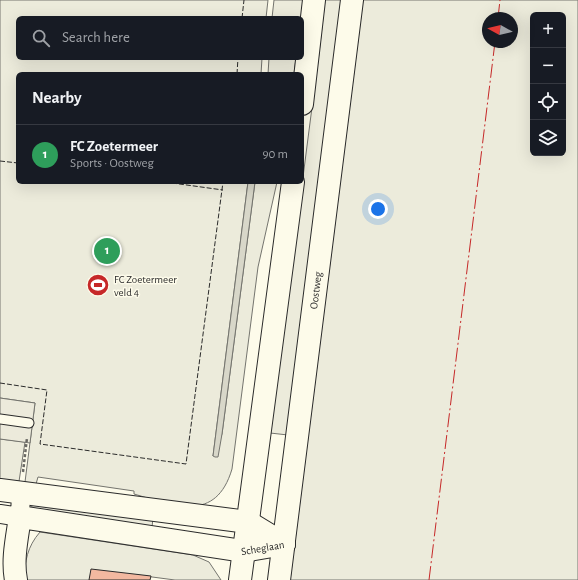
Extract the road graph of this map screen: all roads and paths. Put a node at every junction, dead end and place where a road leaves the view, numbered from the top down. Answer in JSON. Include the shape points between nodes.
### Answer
{"nodes":[{"id":1,"x":314,"y":0,"type":"edge"},
{"id":2,"x":352,"y":0,"type":"edge"},
{"id":3,"x":304,"y":87,"type":"edge"},
{"id":4,"x":293,"y":184,"type":"edge"},
{"id":5,"x":0,"y":419,"type":"edge"},
{"id":6,"x":29,"y":423,"type":"joint"},
{"id":7,"x":10,"y":491,"type":"edge"},
{"id":8,"x":10,"y":516,"type":"edge"},
{"id":9,"x":248,"y":522,"type":"junction"},
{"id":10,"x":284,"y":544,"type":"junction"},
{"id":11,"x":243,"y":551,"type":"junction"},
{"id":12,"x":16,"y":580,"type":"edge"},
{"id":13,"x":240,"y":580,"type":"edge"},
{"id":14,"x":279,"y":580,"type":"edge"}],
"edges":[{"from":1,"to":3,"type":"main road"},
{"from":2,"to":10,"type":"main road","name":"Oostweg"},
{"from":4,"to":9,"type":"main road"},
{"from":5,"to":6,"type":"lane"},
{"from":6,"to":7,"type":"path"},
{"from":7,"to":8,"type":"street"},
{"from":7,"to":9,"type":"main road","name":"Scheglaan"},
{"from":8,"to":11,"type":"main road","name":"Scheglaan"},
{"from":8,"to":12,"type":"main road","via":[[16,543]]},
{"from":9,"to":10,"type":"main road","name":"Scheglaan"},
{"from":9,"to":11,"type":"main road"},
{"from":10,"to":11,"type":"main road","name":"Scheglaan"},
{"from":10,"to":14,"type":"main road","name":"Oostweg"},
{"from":11,"to":13,"type":"main road"}]}
